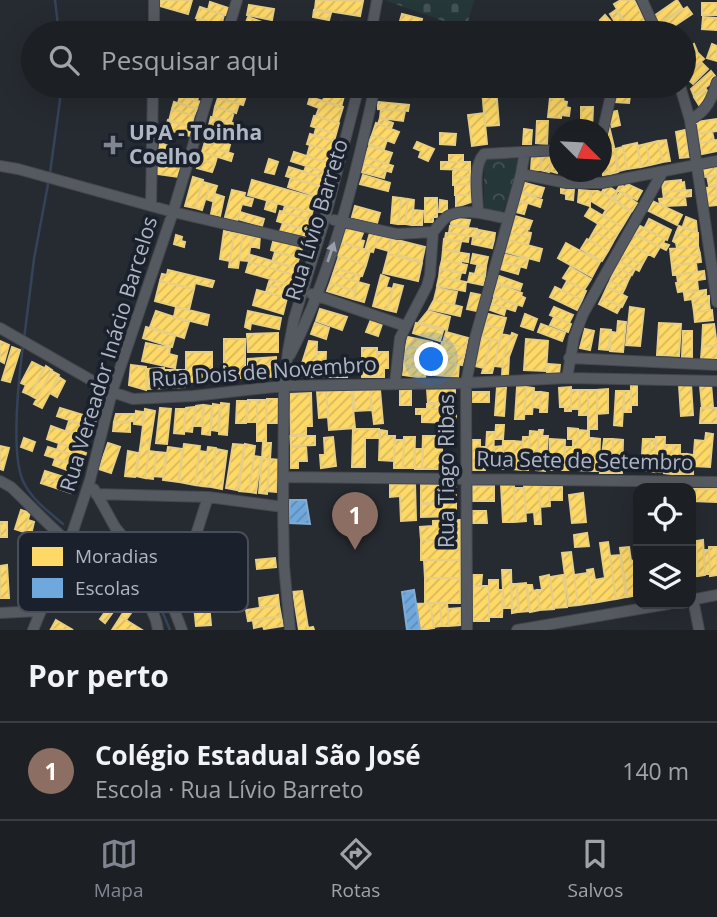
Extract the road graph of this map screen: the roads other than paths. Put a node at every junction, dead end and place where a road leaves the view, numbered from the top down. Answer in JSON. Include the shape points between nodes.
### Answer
{"nodes":[{"id":1,"x":154,"y":0,"type":"edge"},
{"id":2,"x":237,"y":0,"type":"edge"},
{"id":3,"x":377,"y":0,"type":"edge"},
{"id":4,"x":642,"y":0,"type":"edge"},
{"id":5,"x":375,"y":14,"type":"junction"},
{"id":6,"x":154,"y":21,"type":"edge"},
{"id":7,"x":231,"y":21,"type":"edge"},
{"id":8,"x":374,"y":21,"type":"edge"},
{"id":9,"x":377,"y":21,"type":"edge"},
{"id":10,"x":649,"y":21,"type":"edge"},
{"id":11,"x":717,"y":82,"type":"edge"},
{"id":12,"x":153,"y":98,"type":"edge"},
{"id":13,"x":207,"y":98,"type":"edge"},
{"id":14,"x":356,"y":98,"type":"edge"},
{"id":15,"x":372,"y":98,"type":"edge"},
{"id":16,"x":610,"y":98,"type":"edge"},
{"id":17,"x":684,"y":98,"type":"edge"},
{"id":18,"x":605,"y":119,"type":"edge"},
{"id":19,"x":690,"y":120,"type":"junction"},
{"id":20,"x":549,"y":151,"type":"edge"},
{"id":21,"x":525,"y":152,"type":"junction"},
{"id":22,"x":717,"y":161,"type":"edge"},
{"id":23,"x":697,"y":164,"type":"junction"},
{"id":24,"x":0,"y":166,"type":"edge"},
{"id":25,"x":662,"y":173,"type":"junction"},
{"id":26,"x":521,"y":174,"type":"junction"},
{"id":27,"x":152,"y":206,"type":"junction"},
{"id":28,"x":173,"y":212,"type":"junction"},
{"id":29,"x":478,"y":213,"type":"junction"},
{"id":30,"x":325,"y":218,"type":"junction"},
{"id":31,"x":508,"y":219,"type":"junction"},
{"id":32,"x":341,"y":222,"type":"junction"},
{"id":33,"x":433,"y":232,"type":"junction"},
{"id":34,"x":316,"y":245,"type":"junction"},
{"id":35,"x":302,"y":290,"type":"junction"},
{"id":36,"x":316,"y":296,"type":"junction"},
{"id":37,"x":717,"y":302,"type":"edge"},
{"id":38,"x":405,"y":326,"type":"junction"},
{"id":39,"x":0,"y":327,"type":"edge"},
{"id":40,"x":569,"y":359,"type":"junction"},
{"id":41,"x":287,"y":361,"type":"junction"},
{"id":42,"x":717,"y":365,"type":"edge"},
{"id":43,"x":567,"y":377,"type":"junction"},
{"id":44,"x":717,"y":380,"type":"edge"},
{"id":45,"x":395,"y":383,"type":"junction"},
{"id":46,"x":466,"y":383,"type":"junction"},
{"id":47,"x":285,"y":386,"type":"junction"},
{"id":48,"x":112,"y":392,"type":"junction"},
{"id":49,"x":285,"y":477,"type":"junction"},
{"id":50,"x":465,"y":478,"type":"junction"},
{"id":51,"x":90,"y":480,"type":"junction"},
{"id":52,"x":0,"y":481,"type":"edge"},
{"id":53,"x":717,"y":482,"type":"edge"},
{"id":54,"x":96,"y":494,"type":"junction"},
{"id":55,"x":208,"y":497,"type":"junction"},
{"id":56,"x":283,"y":507,"type":"junction"},
{"id":57,"x":58,"y":532,"type":"edge"},
{"id":58,"x":73,"y":532,"type":"edge"},
{"id":59,"x":119,"y":532,"type":"edge"},
{"id":60,"x":197,"y":532,"type":"edge"},
{"id":61,"x":717,"y":595,"type":"edge"},
{"id":62,"x":696,"y":598,"type":"edge"},
{"id":63,"x":645,"y":609,"type":"edge"},
{"id":64,"x":694,"y":609,"type":"edge"},
{"id":65,"x":20,"y":612,"type":"edge"},
{"id":66,"x":39,"y":612,"type":"edge"},
{"id":67,"x":152,"y":612,"type":"edge"},
{"id":68,"x":174,"y":612,"type":"edge"},
{"id":69,"x":0,"y":613,"type":"edge"},
{"id":70,"x":566,"y":626,"type":"edge"},
{"id":71,"x":33,"y":630,"type":"edge"},
{"id":72,"x":158,"y":630,"type":"edge"},
{"id":73,"x":181,"y":630,"type":"edge"},
{"id":74,"x":290,"y":630,"type":"edge"},
{"id":75,"x":467,"y":630,"type":"edge"},
{"id":76,"x":517,"y":630,"type":"edge"},
{"id":77,"x":699,"y":630,"type":"edge"}],
"edges":[{"from":1,"to":6,"type":"street"},
{"from":2,"to":7,"type":"street"},
{"from":3,"to":5,"type":"street"},
{"from":4,"to":10,"type":"street"},
{"from":5,"to":8,"type":"street"},
{"from":5,"to":9,"type":"street"},
{"from":11,"to":19,"type":"street","via":[[704,111]]},
{"from":12,"to":27,"type":"street"},
{"from":13,"to":28,"type":"street","name":"Rua Vereador Inácio Barcelos"},
{"from":14,"to":30,"type":"street","name":"Rua Lívio Barreto"},
{"from":15,"to":32,"type":"street","name":"Rua Lívio Barreto"},
{"from":16,"to":18,"type":"street"},
{"from":17,"to":19,"type":"street"},
{"from":19,"to":23,"type":"street"},
{"from":20,"to":21,"type":"street"},
{"from":21,"to":26,"type":"street","name":"Rua Tiago Ribas"},
{"from":21,"to":29,"type":"street","via":[[481,156]]},
{"from":22,"to":23,"type":"street"},
{"from":23,"to":25,"type":"street"},
{"from":23,"to":37,"type":"street"},
{"from":24,"to":27,"type":"street"},
{"from":25,"to":26,"type":"street","via":[[584,184]]},
{"from":25,"to":40,"type":"street","via":[[583,314]]},
{"from":26,"to":31,"type":"street","name":"Rua Tiago Ribas"},
{"from":27,"to":28,"type":"street"},
{"from":28,"to":34,"type":"street"},
{"from":28,"to":48,"type":"street","name":"Rua Vereador Inácio Barcelos"},
{"from":29,"to":31,"type":"street"},
{"from":29,"to":33,"type":"street","via":[[449,216]]},
{"from":30,"to":32,"type":"street"},
{"from":30,"to":34,"type":"street","name":"Rua Lívio Barreto"},
{"from":31,"to":46,"type":"street","name":"Rua Tiago Ribas"},
{"from":32,"to":33,"type":"street","via":[[397,234]]},
{"from":36,"to":32,"type":"street","name":"Rua Lívio Barreto","one_way":true},
{"from":33,"to":38,"type":"street","via":[[427,286]]},
{"from":34,"to":35,"type":"street","name":"Rua Lívio Barreto"},
{"from":35,"to":36,"type":"street"},
{"from":35,"to":41,"type":"street","name":"Rua Lívio Barreto"},
{"from":36,"to":38,"type":"street"},
{"from":36,"to":41,"type":"street","name":"Rua Lívio Barreto"},
{"from":38,"to":45,"type":"street"},
{"from":39,"to":48,"type":"street","name":"Rua Dois de Novembro"},
{"from":40,"to":42,"type":"street"},
{"from":40,"to":43,"type":"street"},
{"from":41,"to":47,"type":"street","name":"Rua Lívio Barreto"},
{"from":43,"to":44,"type":"street","name":"Rua Dois de Novembro"},
{"from":43,"to":46,"type":"street","name":"Rua Dois de Novembro"},
{"from":45,"to":46,"type":"street","name":"Rua Dois de Novembro"},
{"from":45,"to":47,"type":"street","name":"Rua Dois de Novembro"},
{"from":46,"to":50,"type":"street","name":"Rua Tiago Ribas"},
{"from":47,"to":48,"type":"street","name":"Rua Dois de Novembro","via":[[146,399]]},
{"from":47,"to":49,"type":"street","name":"Rua Lívio Barreto"},
{"from":48,"to":51,"type":"street","name":"Rua Vereador Inácio Barcelos"},
{"from":49,"to":50,"type":"street","name":"Rua Sete de Setembro"},
{"from":49,"to":56,"type":"street","name":"Rua Lívio Barreto"},
{"from":50,"to":53,"type":"street","name":"Rua Sete de Setembro"},
{"from":50,"to":75,"type":"street","name":"Rua Tiago Ribas"},
{"from":51,"to":54,"type":"street"},
{"from":51,"to":58,"type":"street","name":"Rua Vereador Inácio Barcelos"},
{"from":52,"to":57,"type":"street"},
{"from":54,"to":55,"type":"street"},
{"from":54,"to":59,"type":"street"},
{"from":55,"to":56,"type":"street"},
{"from":55,"to":60,"type":"street"},
{"from":56,"to":74,"type":"street","name":"Rua Lívio Barreto"},
{"from":61,"to":62,"type":"street"},
{"from":63,"to":70,"type":"street"},
{"from":64,"to":77,"type":"street"},
{"from":65,"to":69,"type":"street"},
{"from":66,"to":71,"type":"street","name":"Rua Vereador Inácio Barcelos"},
{"from":67,"to":72,"type":"street"},
{"from":68,"to":73,"type":"street"},
{"from":70,"to":76,"type":"street"}]}
